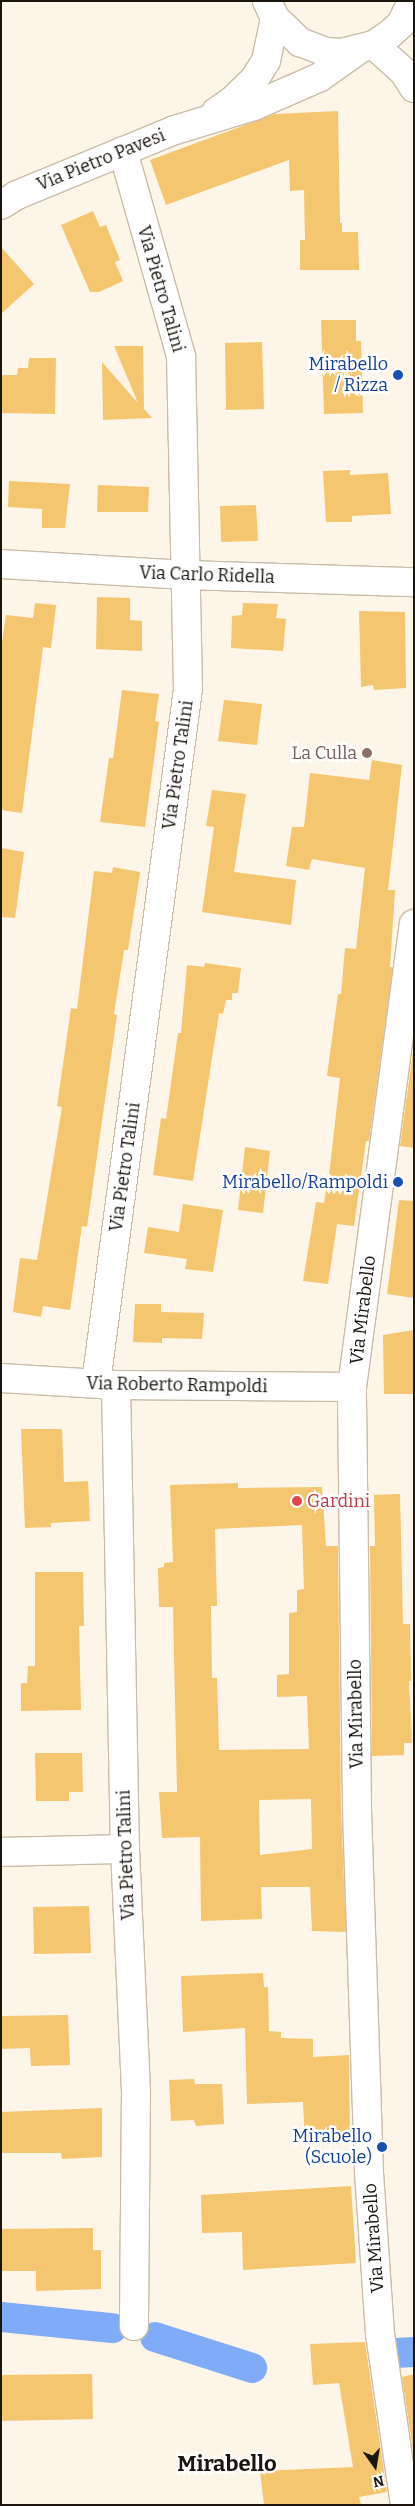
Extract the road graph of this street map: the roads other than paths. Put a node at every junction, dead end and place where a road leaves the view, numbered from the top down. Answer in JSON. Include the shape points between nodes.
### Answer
{"nodes":[{"id":1,"x":271,"y":10,"type":"edge"},
{"id":2,"x":412,"y":13,"type":"edge"},
{"id":3,"x":365,"y":48,"type":"junction"},
{"id":4,"x":414,"y":88,"type":"edge"},
{"id":5,"x":203,"y":120,"type":"junction"},
{"id":6,"x":122,"y":151,"type":"junction"},
{"id":7,"x":1,"y":205,"type":"edge"},
{"id":8,"x":1,"y":564,"type":"edge"},
{"id":9,"x":186,"y":575,"type":"junction"},
{"id":10,"x":414,"y":582,"type":"edge"},
{"id":11,"x":414,"y":924,"type":"edge"},
{"id":12,"x":1,"y":1378,"type":"edge"},
{"id":13,"x":106,"y":1384,"type":"junction"},
{"id":14,"x":352,"y":1387,"type":"junction"},
{"id":15,"x":125,"y":1849,"type":"junction"},
{"id":16,"x":1,"y":1852,"type":"edge"},
{"id":17,"x":134,"y":2326,"type":"dead end"},
{"id":18,"x":405,"y":2505,"type":"edge"}],
"edges":[{"from":1,"to":3,"type":"street","via":[[286,31],[312,48],[341,53]]},
{"from":1,"to":5,"type":"street","name":"Via Pietro Pavesi","via":[[266,61],[254,80],[232,101]]},
{"from":2,"to":3,"type":"street","name":"Via Pietro Pavesi","via":[[390,34]]},
{"from":3,"to":4,"type":"street","via":[[404,72]]},
{"from":3,"to":5,"type":"street","name":"Via Pietro Pavesi","via":[[320,77],[254,106]]},
{"from":5,"to":6,"type":"street","name":"Via Pietro Pavesi"},
{"from":6,"to":7,"type":"street","name":"Via Pietro Pavesi","via":[[16,195]]},
{"from":6,"to":9,"type":"street","name":"Via Pietro Talini","via":[[181,356]]},
{"from":8,"to":9,"type":"street","name":"Via Carlo Ridella"},
{"from":9,"to":10,"type":"street","name":"Via Carlo Ridella"},
{"from":9,"to":13,"type":"street","name":"Via Pietro Talini","via":[[188,689]]},
{"from":11,"to":14,"type":"street","name":"Via Mirabello"},
{"from":12,"to":13,"type":"street","name":"Via Roberto Rampoldi"},
{"from":13,"to":14,"type":"street","name":"Via Roberto Rampoldi"},
{"from":13,"to":15,"type":"street","name":"Via Pietro Talini"},
{"from":14,"to":18,"type":"street","name":"Via Mirabello","via":[[357,1806],[369,2172],[380,2334]]},
{"from":15,"to":16,"type":"street"},
{"from":15,"to":17,"type":"street","name":"Via Pietro Talini","via":[[136,2091]]}]}
